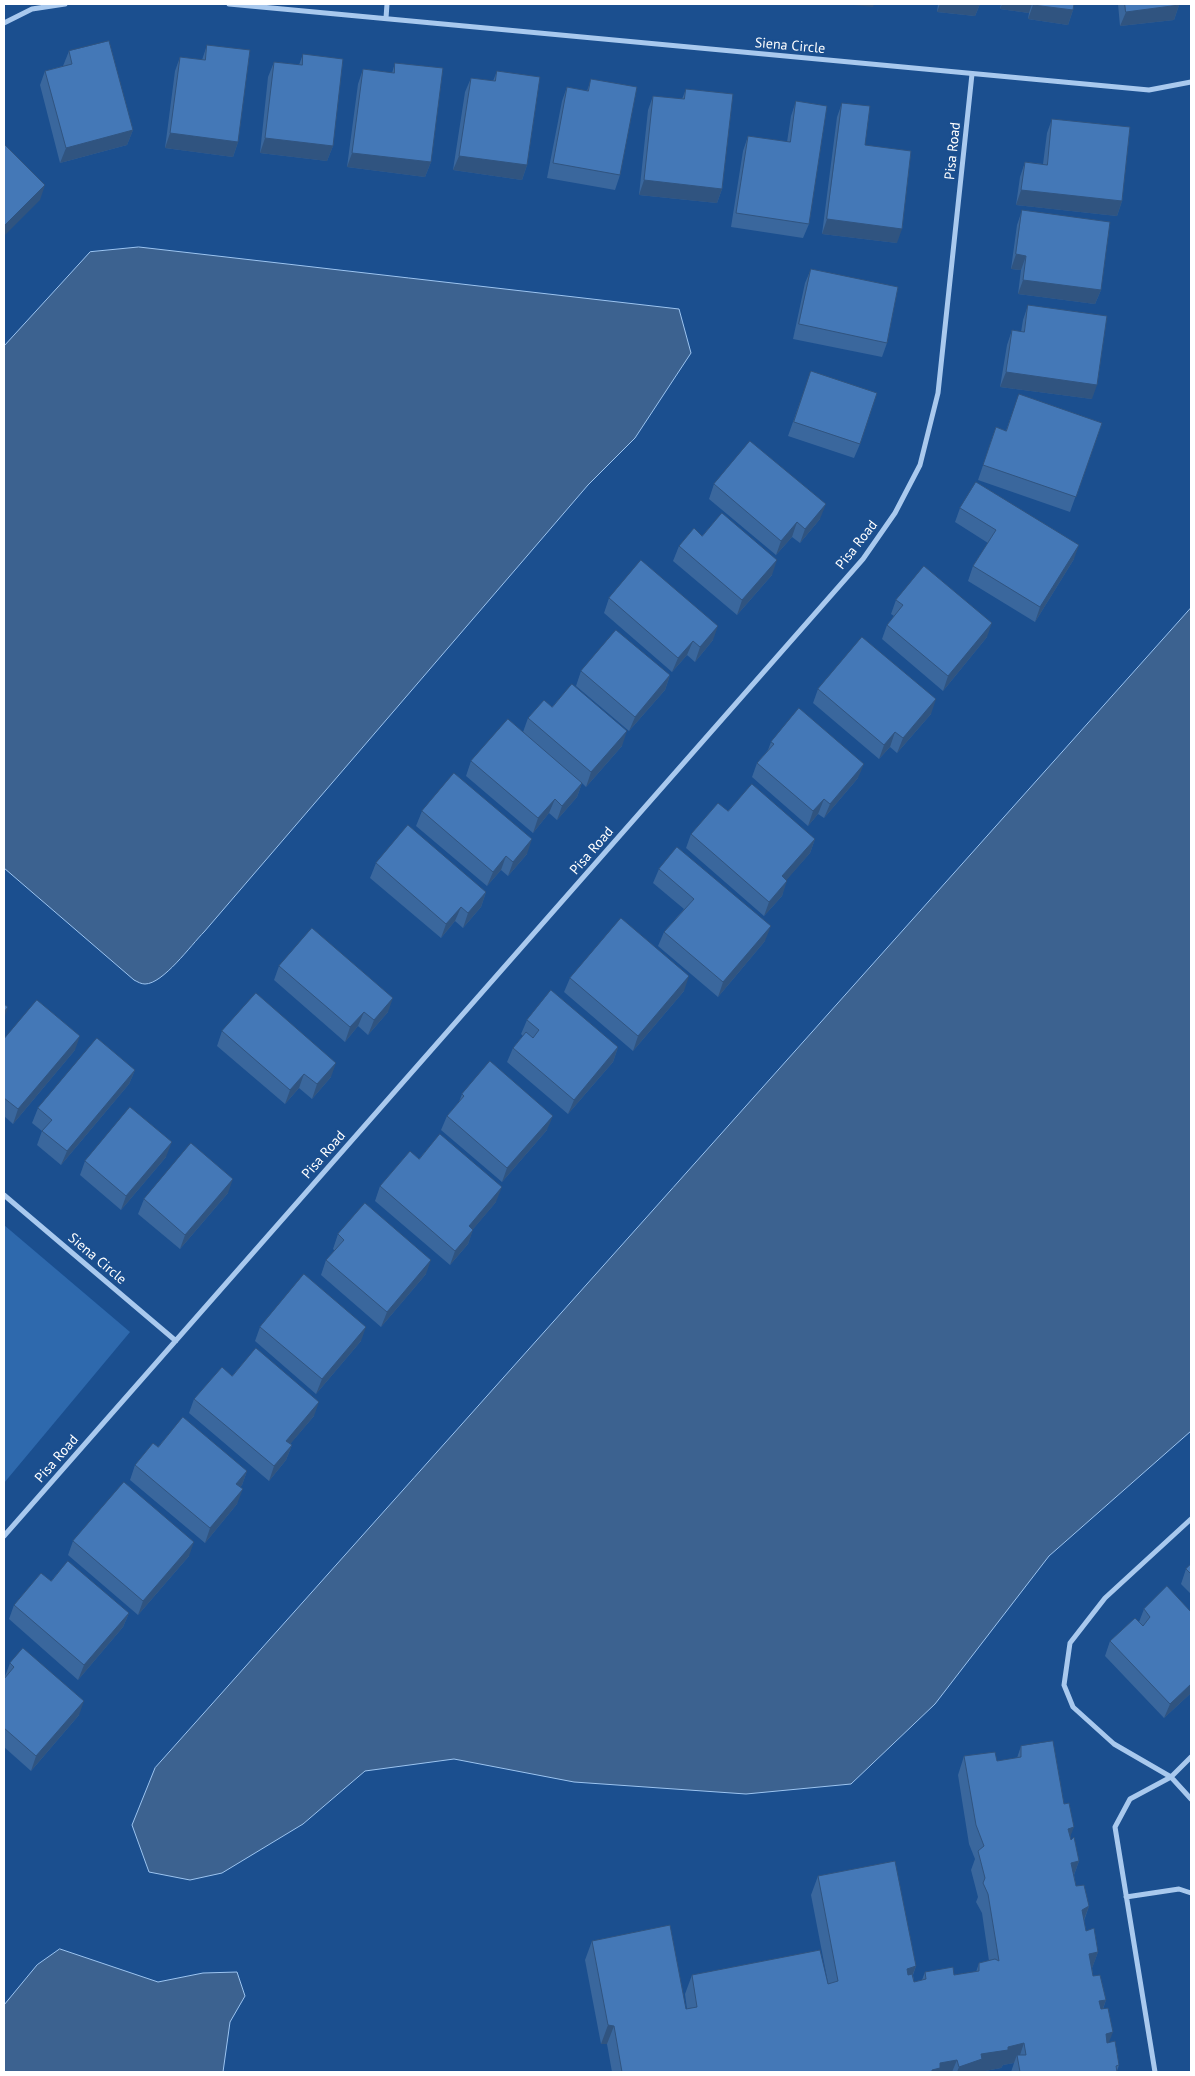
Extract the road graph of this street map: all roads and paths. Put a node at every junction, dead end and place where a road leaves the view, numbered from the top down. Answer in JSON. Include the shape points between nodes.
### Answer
{"nodes":[{"id":1,"x":65,"y":4,"type":"edge"},
{"id":2,"x":229,"y":4,"type":"edge"},
{"id":3,"x":387,"y":4,"type":"edge"},
{"id":4,"x":386,"y":18,"type":"junction"},
{"id":5,"x":4,"y":23,"type":"edge"},
{"id":6,"x":972,"y":74,"type":"junction"},
{"id":7,"x":1191,"y":82,"type":"edge"},
{"id":8,"x":4,"y":1195,"type":"edge"},
{"id":9,"x":176,"y":1341,"type":"junction"},
{"id":10,"x":1191,"y":1519,"type":"edge"},
{"id":11,"x":4,"y":1536,"type":"edge"},
{"id":12,"x":1191,"y":1758,"type":"edge"},
{"id":13,"x":1171,"y":1777,"type":"junction"},
{"id":14,"x":1191,"y":1799,"type":"edge"},
{"id":15,"x":1191,"y":1893,"type":"edge"},
{"id":16,"x":1126,"y":1897,"type":"junction"},
{"id":17,"x":1155,"y":2072,"type":"edge"}],
"edges":[{"from":1,"to":5,"type":"street","via":[[32,9]]},
{"from":2,"to":4,"type":"street","name":"Siena Circle"},
{"from":3,"to":4,"type":"street"},
{"from":4,"to":6,"type":"street","name":"Siena Circle"},
{"from":6,"to":7,"type":"street","name":"Siena Circle","via":[[1149,90]]},
{"from":6,"to":9,"type":"street","name":"Pisa Road","via":[[938,393],[920,465],[896,513],[863,559]]},
{"from":8,"to":9,"type":"street","name":"Siena Circle"},
{"from":9,"to":11,"type":"street","name":"Pisa Road"},
{"from":10,"to":13,"type":"street","via":[[1105,1598],[1070,1643],[1064,1685],[1073,1707],[1114,1744]]},
{"from":12,"to":13,"type":"street"},
{"from":13,"to":14,"type":"street"},
{"from":13,"to":16,"type":"street","via":[[1130,1799],[1115,1827]]},
{"from":15,"to":16,"type":"street","via":[[1179,1889]]},
{"from":16,"to":17,"type":"street"}]}
